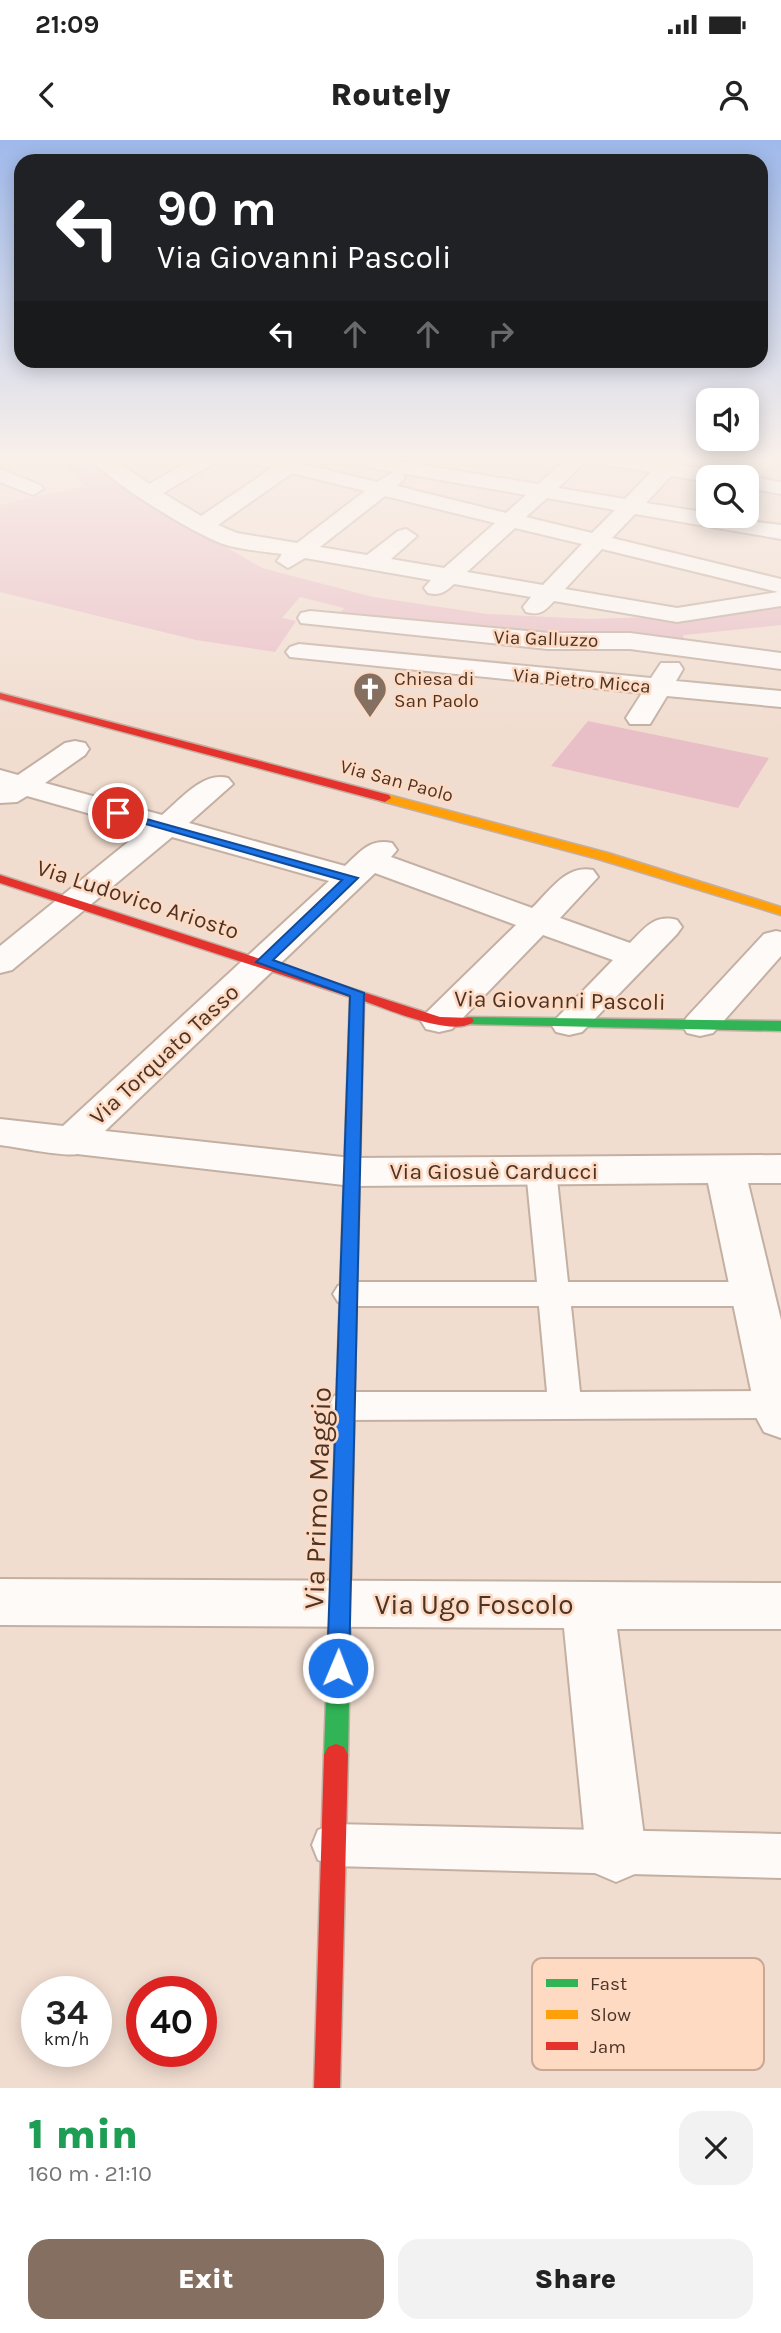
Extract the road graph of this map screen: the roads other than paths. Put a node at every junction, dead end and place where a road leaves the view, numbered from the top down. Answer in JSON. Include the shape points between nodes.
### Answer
{"nodes":[{"id":1,"x":289,"y":549,"type":"edge"},
{"id":2,"x":304,"y":549,"type":"edge"},
{"id":3,"x":390,"y":549,"type":"edge"},
{"id":4,"x":480,"y":549,"type":"edge"},
{"id":5,"x":590,"y":549,"type":"edge"},
{"id":6,"x":762,"y":549,"type":"edge"},
{"id":7,"x":768,"y":549,"type":"edge"},
{"id":8,"x":301,"y":551,"type":"junction"},
{"id":9,"x":372,"y":563,"type":"junction"},
{"id":10,"x":282,"y":566,"type":"dead end"},
{"id":11,"x":450,"y":576,"type":"junction"},
{"id":12,"x":781,"y":586,"type":"edge"},
{"id":13,"x":549,"y":593,"type":"junction"},
{"id":14,"x":426,"y":598,"type":"dead end"},
{"id":15,"x":781,"y":599,"type":"edge"},
{"id":16,"x":717,"y":610,"type":"junction"},
{"id":17,"x":531,"y":611,"type":"dead end"},
{"id":18,"x":310,"y":618,"type":"dead end"},
{"id":19,"x":684,"y":647,"type":"junction"},
{"id":20,"x":299,"y":652,"type":"dead end"},
{"id":21,"x":781,"y":661,"type":"edge"},
{"id":22,"x":659,"y":686,"type":"junction"},
{"id":23,"x":0,"y":696,"type":"edge"},
{"id":24,"x":781,"y":699,"type":"edge"},
{"id":25,"x":640,"y":718,"type":"dead end"},
{"id":26,"x":75,"y":749,"type":"dead end"},
{"id":27,"x":218,"y":784,"type":"dead end"},
{"id":28,"x":7,"y":789,"type":"edge"},
{"id":29,"x":166,"y":826,"type":"junction"},
{"id":30,"x":368,"y":863,"type":"junction"},
{"id":31,"x":582,"y":877,"type":"dead end"},
{"id":32,"x":0,"y":879,"type":"edge"},
{"id":33,"x":74,"y":902,"type":"junction"},
{"id":34,"x":538,"y":922,"type":"junction"},
{"id":35,"x":778,"y":926,"type":"edge"},
{"id":36,"x":665,"y":927,"type":"dead end"},
{"id":37,"x":635,"y":957,"type":"junction"},
{"id":38,"x":263,"y":962,"type":"junction"},
{"id":39,"x":0,"y":963,"type":"edge"},
{"id":40,"x":357,"y":993,"type":"junction"},
{"id":41,"x":439,"y":1021,"type":"junction"},
{"id":42,"x":569,"y":1024,"type":"junction"},
{"id":43,"x":700,"y":1025,"type":"junction"},
{"id":44,"x":781,"y":1026,"type":"edge"},
{"id":45,"x":0,"y":1132,"type":"edge"},
{"id":46,"x":69,"y":1143,"type":"junction"},
{"id":47,"x":781,"y":1169,"type":"edge"},
{"id":48,"x":541,"y":1170,"type":"junction"},
{"id":49,"x":725,"y":1170,"type":"junction"},
{"id":50,"x":352,"y":1172,"type":"junction"},
{"id":51,"x":349,"y":1294,"type":"junction"},
{"id":52,"x":553,"y":1294,"type":"junction"},
{"id":53,"x":753,"y":1294,"type":"junction"},
{"id":54,"x":346,"y":1406,"type":"junction"},
{"id":55,"x":565,"y":1406,"type":"junction"},
{"id":56,"x":780,"y":1412,"type":"edge"},
{"id":57,"x":0,"y":1602,"type":"edge"},
{"id":58,"x":340,"y":1604,"type":"junction"},
{"id":59,"x":588,"y":1605,"type":"junction"},
{"id":60,"x":781,"y":1606,"type":"edge"},
{"id":61,"x":333,"y":1845,"type":"junction"},
{"id":62,"x":616,"y":1852,"type":"junction"},
{"id":63,"x":781,"y":1856,"type":"edge"},
{"id":64,"x":327,"y":2088,"type":"edge"}],
"edges":[{"from":1,"to":8,"type":"street"},
{"from":2,"to":8,"type":"street"},
{"from":3,"to":9,"type":"street"},
{"from":4,"to":11,"type":"street"},
{"from":5,"to":13,"type":"street"},
{"from":6,"to":16,"type":"street"},
{"from":7,"to":12,"type":"street"},
{"from":8,"to":9,"type":"street"},
{"from":8,"to":10,"type":"street"},
{"from":9,"to":11,"type":"street"},
{"from":11,"to":13,"type":"street"},
{"from":11,"to":14,"type":"street"},
{"from":13,"to":16,"type":"street","via":[[677,615]]},
{"from":13,"to":17,"type":"street"},
{"from":15,"to":16,"type":"street"},
{"from":18,"to":19,"type":"street","name":"Via Galluzzo","via":[[548,641],[630,641]]},
{"from":19,"to":21,"type":"street","name":"Via Galluzzo"},
{"from":19,"to":22,"type":"street"},
{"from":20,"to":22,"type":"street","name":"Via Pietro Micca","via":[[484,662]]},
{"from":22,"to":24,"type":"street","name":"Via Pietro Micca"},
{"from":22,"to":25,"type":"street"},
{"from":23,"to":35,"type":"street","name":"Via San Paolo","via":[[591,853]]},
{"from":26,"to":28,"type":"street"},
{"from":27,"to":29,"type":"street"},
{"from":28,"to":29,"type":"street"},
{"from":29,"to":30,"type":"street"},
{"from":29,"to":33,"type":"street"},
{"from":30,"to":34,"type":"street"},
{"from":30,"to":38,"type":"street","name":"Via Torquato Tasso"},
{"from":31,"to":34,"type":"street"},
{"from":32,"to":33,"type":"street","name":"Via Ludovico Ariosto"},
{"from":33,"to":38,"type":"street","name":"Via Ludovico Ariosto"},
{"from":33,"to":39,"type":"street"},
{"from":34,"to":37,"type":"street"},
{"from":34,"to":41,"type":"street"},
{"from":35,"to":43,"type":"street"},
{"from":36,"to":37,"type":"street"},
{"from":37,"to":42,"type":"street"},
{"from":38,"to":40,"type":"street","name":"Via Giovanni Pascoli"},
{"from":38,"to":46,"type":"street","name":"Via Torquato Tasso"},
{"from":40,"to":41,"type":"street","name":"Via Giovanni Pascoli"},
{"from":40,"to":50,"type":"street","name":"Via Primo Maggio"},
{"from":41,"to":42,"type":"street","name":"Via Giovanni Pascoli"},
{"from":42,"to":43,"type":"street","name":"Via Giovanni Pascoli"},
{"from":43,"to":44,"type":"street","name":"Via Giovanni Pascoli"},
{"from":45,"to":46,"type":"street","name":"Via Giosuè Carducci"},
{"from":46,"to":50,"type":"street","name":"Via Giosuè Carducci"},
{"from":47,"to":49,"type":"street","name":"Via Giosuè Carducci"},
{"from":48,"to":49,"type":"street","name":"Via Giosuè Carducci"},
{"from":48,"to":50,"type":"street","name":"Via Giosuè Carducci"},
{"from":48,"to":52,"type":"lane"},
{"from":49,"to":53,"type":"street"},
{"from":50,"to":51,"type":"street","name":"Via Primo Maggio"},
{"from":51,"to":52,"type":"lane"},
{"from":51,"to":54,"type":"street","name":"Via Primo Maggio"},
{"from":52,"to":53,"type":"lane"},
{"from":52,"to":55,"type":"lane"},
{"from":53,"to":56,"type":"street"},
{"from":54,"to":55,"type":"lane"},
{"from":54,"to":58,"type":"street","name":"Via Primo Maggio"},
{"from":55,"to":56,"type":"lane"},
{"from":57,"to":58,"type":"street","name":"Via Ugo Foscolo"},
{"from":58,"to":59,"type":"street","name":"Via Ugo Foscolo"},
{"from":58,"to":61,"type":"street","name":"Via Primo Maggio"},
{"from":59,"to":60,"type":"street","name":"Via Ugo Foscolo"},
{"from":59,"to":62,"type":"street"},
{"from":61,"to":62,"type":"lane"},
{"from":61,"to":64,"type":"street","name":"Via Primo Maggio"},
{"from":62,"to":63,"type":"lane"}]}
